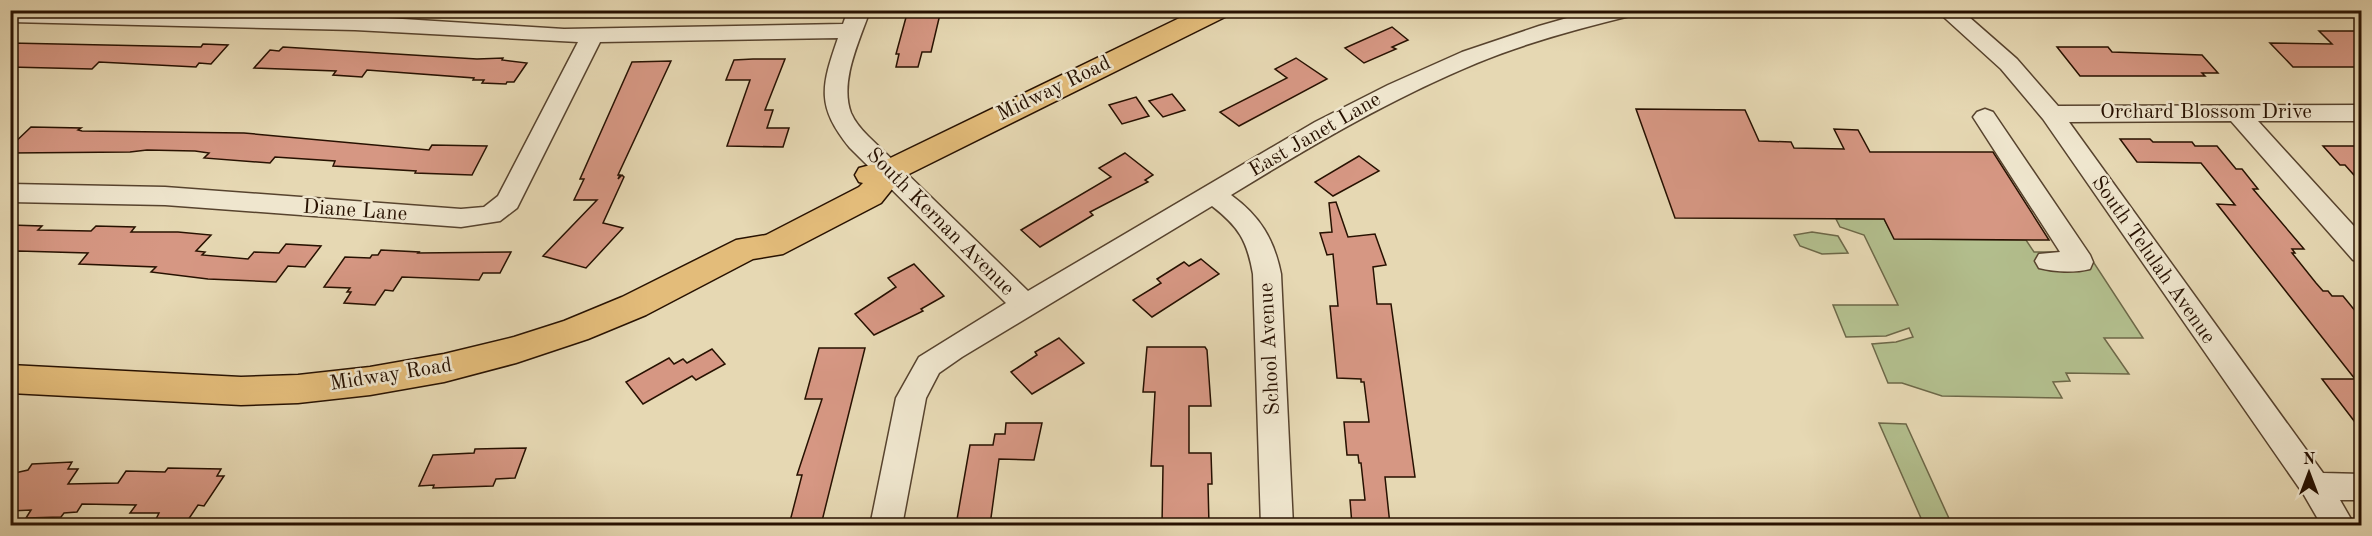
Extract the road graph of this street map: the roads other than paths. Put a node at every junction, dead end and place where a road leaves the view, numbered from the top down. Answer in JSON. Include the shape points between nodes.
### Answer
{"nodes":[{"id":1,"x":1218,"y":10,"type":"edge"},
{"id":2,"x":1626,"y":10,"type":"edge"},
{"id":3,"x":1947,"y":10,"type":"edge"},
{"id":4,"x":10,"y":15,"type":"edge"},
{"id":5,"x":856,"y":21,"type":"edge"},
{"id":6,"x":592,"y":36,"type":"junction"},
{"id":7,"x":2237,"y":112,"type":"junction"},
{"id":8,"x":2361,"y":112,"type":"edge"},
{"id":9,"x":2051,"y":114,"type":"junction"},
{"id":10,"x":1985,"y":117,"type":"dead end"},
{"id":11,"x":890,"y":171,"type":"junction"},
{"id":12,"x":10,"y":193,"type":"edge"},
{"id":13,"x":1213,"y":194,"type":"junction"},
{"id":14,"x":2361,"y":253,"type":"edge"},
{"id":15,"x":2048,"y":261,"type":"dead end"},
{"id":16,"x":1024,"y":305,"type":"junction"},
{"id":17,"x":10,"y":379,"type":"edge"},
{"id":18,"x":2315,"y":486,"type":"junction"},
{"id":19,"x":2361,"y":487,"type":"edge"},
{"id":20,"x":886,"y":525,"type":"edge"},
{"id":21,"x":1277,"y":525,"type":"edge"},
{"id":22,"x":2339,"y":525,"type":"edge"}],
"edges":[{"from":1,"to":11,"type":"main road","name":"Midway Road"},
{"from":2,"to":13,"type":"street","name":"East Janet Lane","via":[[1517,40],[1422,77],[1324,128]]},
{"from":3,"to":9,"type":"street","name":"South Telulah Avenue","via":[[2009,64]]},
{"from":4,"to":6,"type":"street","via":[[355,23]]},
{"from":5,"to":6,"type":"street"},
{"from":5,"to":11,"type":"street","name":"South Kernan Avenue","via":[[837,80],[837,105],[849,131]]},
{"from":6,"to":12,"type":"street","name":"Diane Lane","via":[[508,202],[491,215],[461,218],[165,196]]},
{"from":7,"to":8,"type":"street","name":"Orchard Blossom Drive"},
{"from":7,"to":9,"type":"street","name":"Orchard Blossom Drive"},
{"from":7,"to":14,"type":"street"},
{"from":9,"to":18,"type":"street","name":"South Telulah Avenue"},
{"from":10,"to":15,"type":"street","via":[[2080,262]]},
{"from":11,"to":16,"type":"street","name":"South Kernan Avenue"},
{"from":11,"to":17,"type":"main road","name":"Midway Road","via":[[870,195],[772,246],[747,248],[634,306],[576,330],[488,357],[407,376],[298,389],[241,391]]},
{"from":13,"to":16,"type":"street","name":"East Janet Lane"},
{"from":13,"to":21,"type":"street","name":"School Avenue","via":[[1249,224],[1263,249]]},
{"from":16,"to":20,"type":"street","name":"South Kernan Avenue","via":[[929,365],[920,378],[911,398]]},
{"from":18,"to":19,"type":"street"},
{"from":18,"to":22,"type":"street","name":"South Telulah Avenue"}]}
